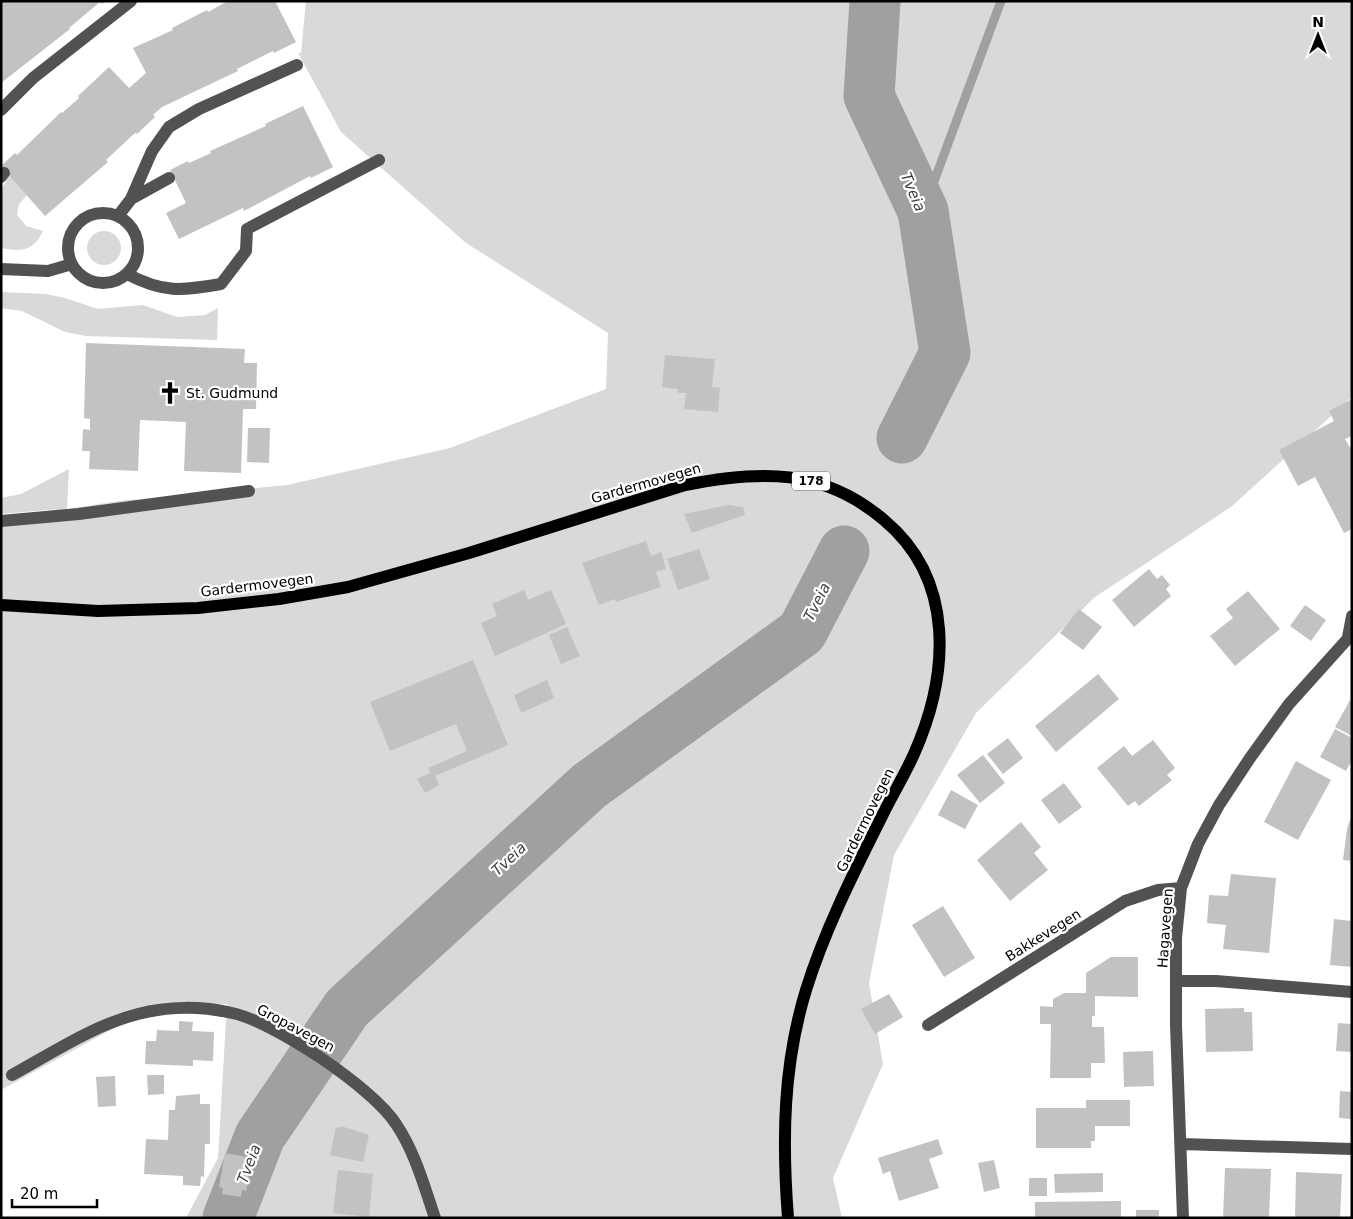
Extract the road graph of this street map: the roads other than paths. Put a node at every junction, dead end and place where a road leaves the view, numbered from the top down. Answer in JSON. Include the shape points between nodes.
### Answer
{"nodes":[{"id":1,"x":132,"y":1,"type":"edge"},
{"id":2,"x":297,"y":65,"type":"dead end"},
{"id":3,"x":1,"y":110,"type":"edge"},
{"id":4,"x":379,"y":160,"type":"dead end"},
{"id":5,"x":169,"y":178,"type":"dead end"},
{"id":6,"x":131,"y":199,"type":"junction"},
{"id":7,"x":118,"y":216,"type":"junction"},
{"id":8,"x":72,"y":264,"type":"junction"},
{"id":9,"x":1,"y":270,"type":"edge"},
{"id":10,"x":128,"y":274,"type":"junction"},
{"id":11,"x":249,"y":491,"type":"dead end"},
{"id":12,"x":1,"y":521,"type":"edge"},
{"id":13,"x":1,"y":605,"type":"edge"},
{"id":14,"x":1352,"y":616,"type":"edge"},
{"id":15,"x":1350,"y":635,"type":"edge"},
{"id":16,"x":1181,"y":888,"type":"junction"},
{"id":17,"x":1176,"y":981,"type":"junction"},
{"id":18,"x":1352,"y":992,"type":"edge"},
{"id":19,"x":928,"y":1025,"type":"dead end"},
{"id":20,"x":12,"y":1075,"type":"dead end"},
{"id":21,"x":1180,"y":1144,"type":"junction"},
{"id":22,"x":1352,"y":1149,"type":"edge"},
{"id":23,"x":435,"y":1218,"type":"edge"},
{"id":24,"x":788,"y":1218,"type":"edge"},
{"id":25,"x":1183,"y":1218,"type":"edge"}],
"edges":[{"from":1,"to":3,"type":"street","via":[[33,78]]},
{"from":2,"to":6,"type":"street","via":[[199,109],[169,127],[152,151]]},
{"from":4,"to":10,"type":"street","via":[[247,229],[246,251],[221,284],[185,291],[149,286]]},
{"from":5,"to":6,"type":"street"},
{"from":6,"to":7,"type":"street"},
{"from":7,"to":8,"type":"street","via":[[94,214],[74,228],[68,252]]},
{"from":7,"to":10,"type":"street","via":[[134,231],[138,242],[138,254]]},
{"from":8,"to":9,"type":"street","via":[[48,271]]},
{"from":8,"to":10,"type":"street","via":[[78,273],[97,283],[118,280]]},
{"from":11,"to":12,"type":"street"},
{"from":13,"to":24,"type":"main road","name":"Gardermovegen","number":"178","via":[[98,611],[198,608],[348,587],[469,553],[685,485],[756,474],[790,476],[828,485],[871,508],[909,546],[929,578],[939,628],[937,684],[914,754],[841,902],[807,987],[794,1033],[785,1100]]},
{"from":14,"to":15,"type":"street"},
{"from":15,"to":16,"type":"street","name":"Hagavegen","via":[[1289,704],[1250,758],[1198,844]]},
{"from":16,"to":17,"type":"street","name":"Hagavegen"},
{"from":16,"to":19,"type":"street","name":"Bakkevegen","via":[[1158,890],[1126,901]]},
{"from":17,"to":18,"type":"street"},
{"from":17,"to":21,"type":"street","name":"Hagavegen"},
{"from":20,"to":23,"type":"street","name":"Gropavegen","via":[[90,1033],[138,1014],[170,1009],[234,1013],[271,1028],[312,1052],[384,1109],[396,1123],[413,1154]]},
{"from":21,"to":22,"type":"street"},
{"from":21,"to":25,"type":"street","name":"Hagavegen"}]}
